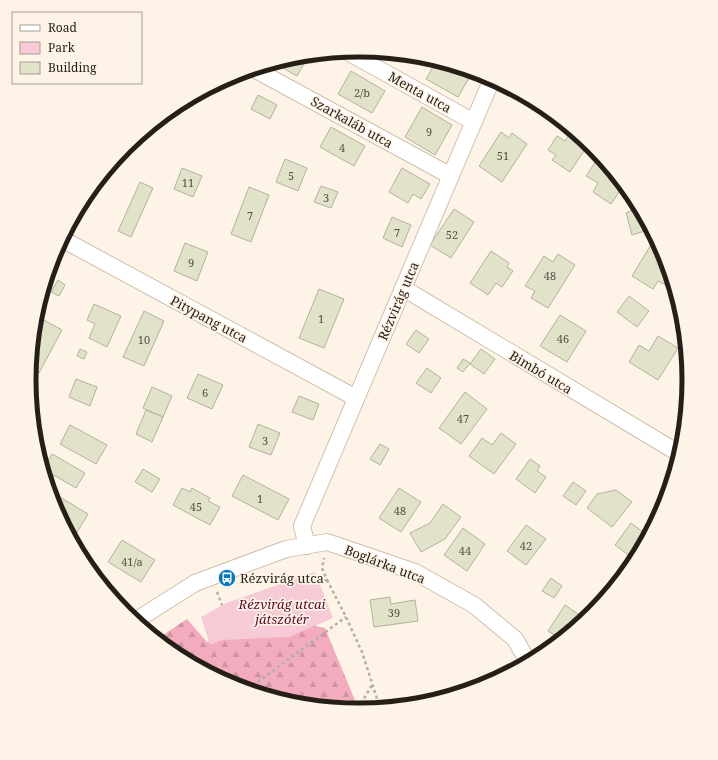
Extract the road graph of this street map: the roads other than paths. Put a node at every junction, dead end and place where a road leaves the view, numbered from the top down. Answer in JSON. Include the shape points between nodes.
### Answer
{"nodes":[{"id":1,"x":357,"y":57,"type":"edge"},
{"id":2,"x":260,"y":72,"type":"edge"},
{"id":3,"x":490,"y":85,"type":"edge"},
{"id":4,"x":474,"y":122,"type":"junction"},
{"id":5,"x":451,"y":176,"type":"junction"},
{"id":6,"x":67,"y":242,"type":"edge"},
{"id":7,"x":403,"y":288,"type":"junction"},
{"id":8,"x":356,"y":398,"type":"junction"},
{"id":9,"x":674,"y":451,"type":"edge"},
{"id":10,"x":307,"y":546,"type":"junction"},
{"id":11,"x":141,"y":618,"type":"edge"},
{"id":12,"x":525,"y":657,"type":"edge"}],
"edges":[{"from":1,"to":4,"type":"street","name":"Menta utca"},
{"from":2,"to":5,"type":"street","name":"Szarkaláb utca"},
{"from":3,"to":4,"type":"street","name":"Rézvirág utca"},
{"from":4,"to":5,"type":"street","name":"Rézvirág utca"},
{"from":5,"to":7,"type":"street","name":"Rézvirág utca"},
{"from":6,"to":8,"type":"street","name":"Pitypang utca"},
{"from":7,"to":8,"type":"street","name":"Rézvirág utca"},
{"from":7,"to":9,"type":"street","name":"Bimbó utca"},
{"from":8,"to":10,"type":"street","name":"Rézvirág utca","via":[[302,526]]},
{"from":10,"to":11,"type":"street","via":[[286,549],[195,583]]},
{"from":10,"to":12,"type":"street","name":"Boglárka utca","via":[[327,542],[414,572],[474,605],[515,639]]}]}
